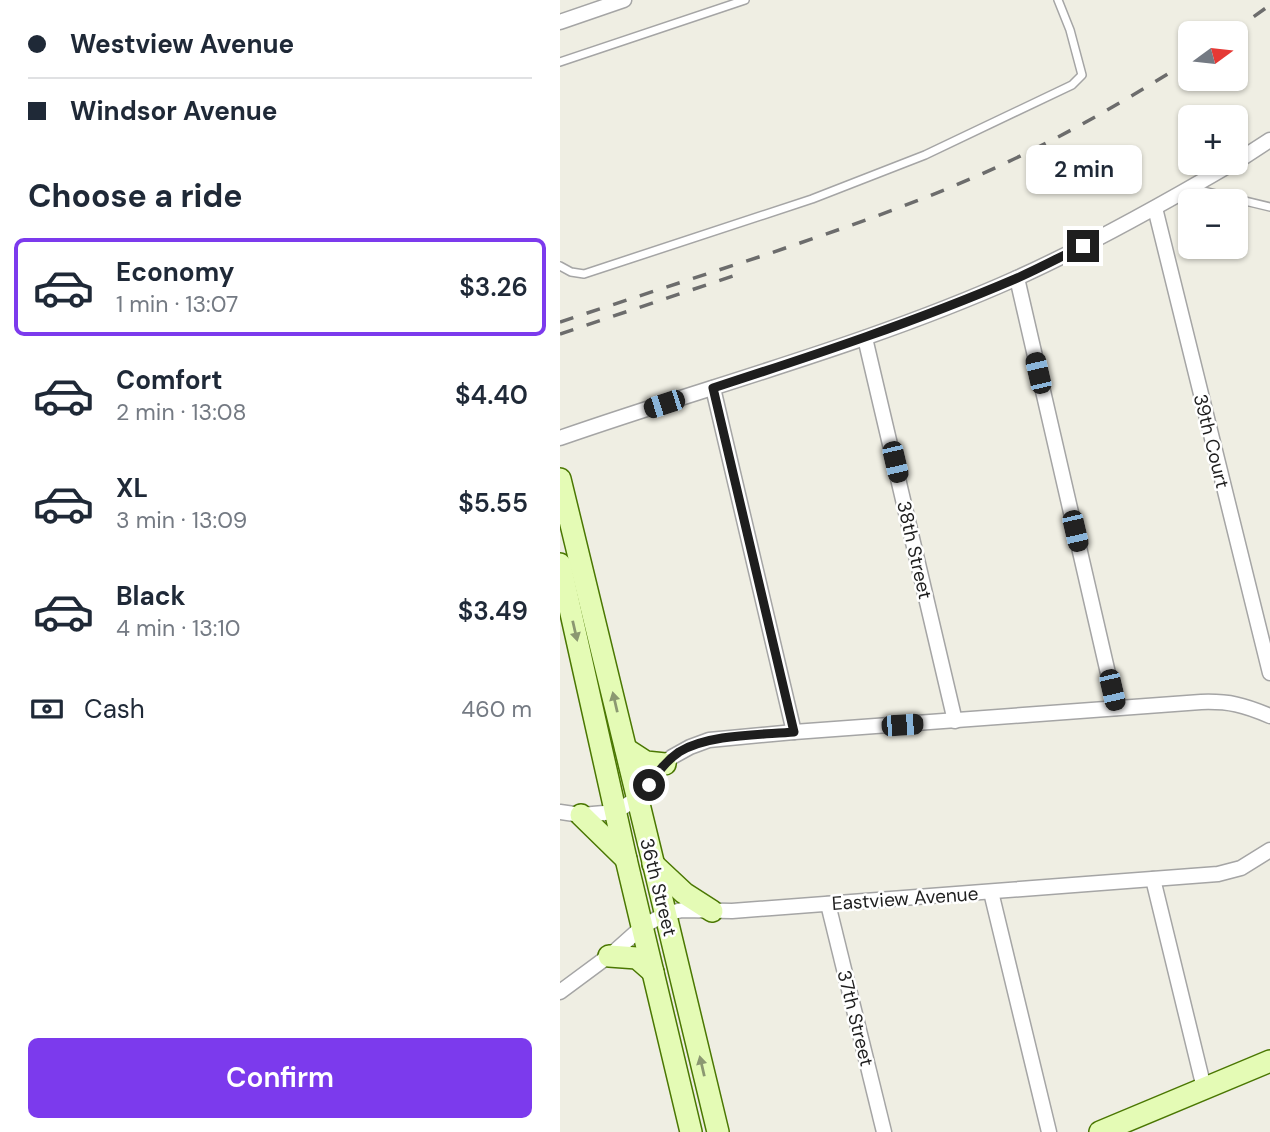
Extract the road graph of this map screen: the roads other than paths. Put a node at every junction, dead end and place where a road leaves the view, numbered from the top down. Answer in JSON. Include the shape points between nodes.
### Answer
{"nodes":[{"id":1,"x":624,"y":0,"type":"edge"},
{"id":2,"x":745,"y":0,"type":"edge"},
{"id":3,"x":1058,"y":0,"type":"edge"},
{"id":4,"x":560,"y":22,"type":"edge"},
{"id":5,"x":560,"y":62,"type":"edge"},
{"id":6,"x":1270,"y":140,"type":"edge"},
{"id":7,"x":1248,"y":153,"type":"edge"},
{"id":8,"x":1212,"y":175,"type":"edge"},
{"id":9,"x":1190,"y":188,"type":"junction"},
{"id":10,"x":1270,"y":207,"type":"edge"},
{"id":11,"x":1155,"y":208,"type":"junction"},
{"id":12,"x":560,"y":266,"type":"edge"},
{"id":13,"x":1017,"y":278,"type":"junction"},
{"id":14,"x":865,"y":338,"type":"junction"},
{"id":15,"x":713,"y":388,"type":"junction"},
{"id":16,"x":560,"y":438,"type":"edge"},
{"id":17,"x":560,"y":479,"type":"edge"},
{"id":18,"x":560,"y":564,"type":"edge"},
{"id":19,"x":1270,"y":673,"type":"edge"},
{"id":20,"x":1116,"y":708,"type":"junction"},
{"id":21,"x":1270,"y":716,"type":"edge"},
{"id":22,"x":955,"y":721,"type":"junction"},
{"id":23,"x":794,"y":732,"type":"junction"},
{"id":24,"x":626,"y":749,"type":"junction"},
{"id":25,"x":665,"y":764,"type":"junction"},
{"id":26,"x":637,"y":798,"type":"junction"},
{"id":27,"x":560,"y":811,"type":"edge"},
{"id":28,"x":616,"y":812,"type":"junction"},
{"id":29,"x":581,"y":815,"type":"junction"},
{"id":30,"x":1270,"y":850,"type":"edge"},
{"id":31,"x":626,"y":859,"type":"junction"},
{"id":32,"x":653,"y":864,"type":"junction"},
{"id":33,"x":1153,"y":879,"type":"junction"},
{"id":34,"x":990,"y":892,"type":"junction"},
{"id":35,"x":828,"y":904,"type":"junction"},
{"id":36,"x":712,"y":911,"type":"junction"},
{"id":37,"x":665,"y":914,"type":"junction"},
{"id":38,"x":642,"y":927,"type":"junction"},
{"id":39,"x":609,"y":956,"type":"junction"},
{"id":40,"x":653,"y":972,"type":"junction"},
{"id":41,"x":560,"y":992,"type":"edge"},
{"id":42,"x":1270,"y":1061,"type":"edge"},
{"id":43,"x":1204,"y":1088,"type":"junction"},
{"id":44,"x":691,"y":1132,"type":"edge"},
{"id":45,"x":718,"y":1132,"type":"edge"},
{"id":46,"x":884,"y":1132,"type":"edge"},
{"id":47,"x":1049,"y":1132,"type":"edge"},
{"id":48,"x":1100,"y":1132,"type":"edge"}],
"edges":[{"from":1,"to":4,"type":"street"},
{"from":2,"to":5,"type":"lane"},
{"from":3,"to":12,"type":"lane","via":[[1082,75],[1072,85],[925,155],[812,199],[584,274]]},
{"from":6,"to":7,"type":"street"},
{"from":8,"to":9,"type":"street"},
{"from":9,"to":10,"type":"lane"},
{"from":9,"to":11,"type":"street"},
{"from":11,"to":13,"type":"street"},
{"from":11,"to":19,"type":"street","name":"39th Court"},
{"from":13,"to":14,"type":"street"},
{"from":13,"to":20,"type":"street"},
{"from":14,"to":15,"type":"street"},
{"from":14,"to":22,"type":"street","name":"38th Street"},
{"from":15,"to":16,"type":"street"},
{"from":15,"to":23,"type":"street"},
{"from":24,"to":17,"type":"street","name":"36th Street","one_way":true},
{"from":18,"to":28,"type":"street","name":"36th Street","one_way":true},
{"from":20,"to":21,"type":"street","via":[[1232,702]]},
{"from":20,"to":22,"type":"street"},
{"from":22,"to":23,"type":"street"},
{"from":23,"to":25,"type":"street","via":[[699,743]]},
{"from":24,"to":25,"type":"street","via":[[646,762]]},
{"from":24,"to":26,"type":"street","name":"36th Street"},
{"from":25,"to":26,"type":"street"},
{"from":26,"to":28,"type":"street"},
{"from":26,"to":32,"type":"street","name":"36th Street"},
{"from":27,"to":29,"type":"street"},
{"from":28,"to":29,"type":"street"},
{"from":28,"to":31,"type":"street","name":"36th Street"},
{"from":29,"to":31,"type":"street"},
{"from":30,"to":33,"type":"street","name":"Eastview Avenue","via":[[1231,872]]},
{"from":31,"to":38,"type":"street","name":"36th Street"},
{"from":32,"to":36,"type":"street"},
{"from":32,"to":37,"type":"street","name":"36th Street"},
{"from":33,"to":34,"type":"street","name":"Eastview Avenue"},
{"from":33,"to":43,"type":"street"},
{"from":34,"to":35,"type":"street","name":"Eastview Avenue"},
{"from":34,"to":47,"type":"street"},
{"from":35,"to":36,"type":"street","name":"Eastview Avenue"},
{"from":35,"to":46,"type":"street","name":"37th Street"},
{"from":36,"to":37,"type":"street","name":"Eastview Avenue"},
{"from":37,"to":38,"type":"street","name":"Eastview Avenue"},
{"from":45,"to":37,"type":"street","name":"36th Street","one_way":true},
{"from":38,"to":39,"type":"street","name":"Eastview Avenue"},
{"from":38,"to":40,"type":"street","name":"36th Street"},
{"from":39,"to":40,"type":"street","via":[[637,958]]},
{"from":39,"to":41,"type":"street","name":"Eastview Avenue"},
{"from":40,"to":44,"type":"street","name":"36th Street"},
{"from":42,"to":43,"type":"street"},
{"from":43,"to":48,"type":"street"}]}
